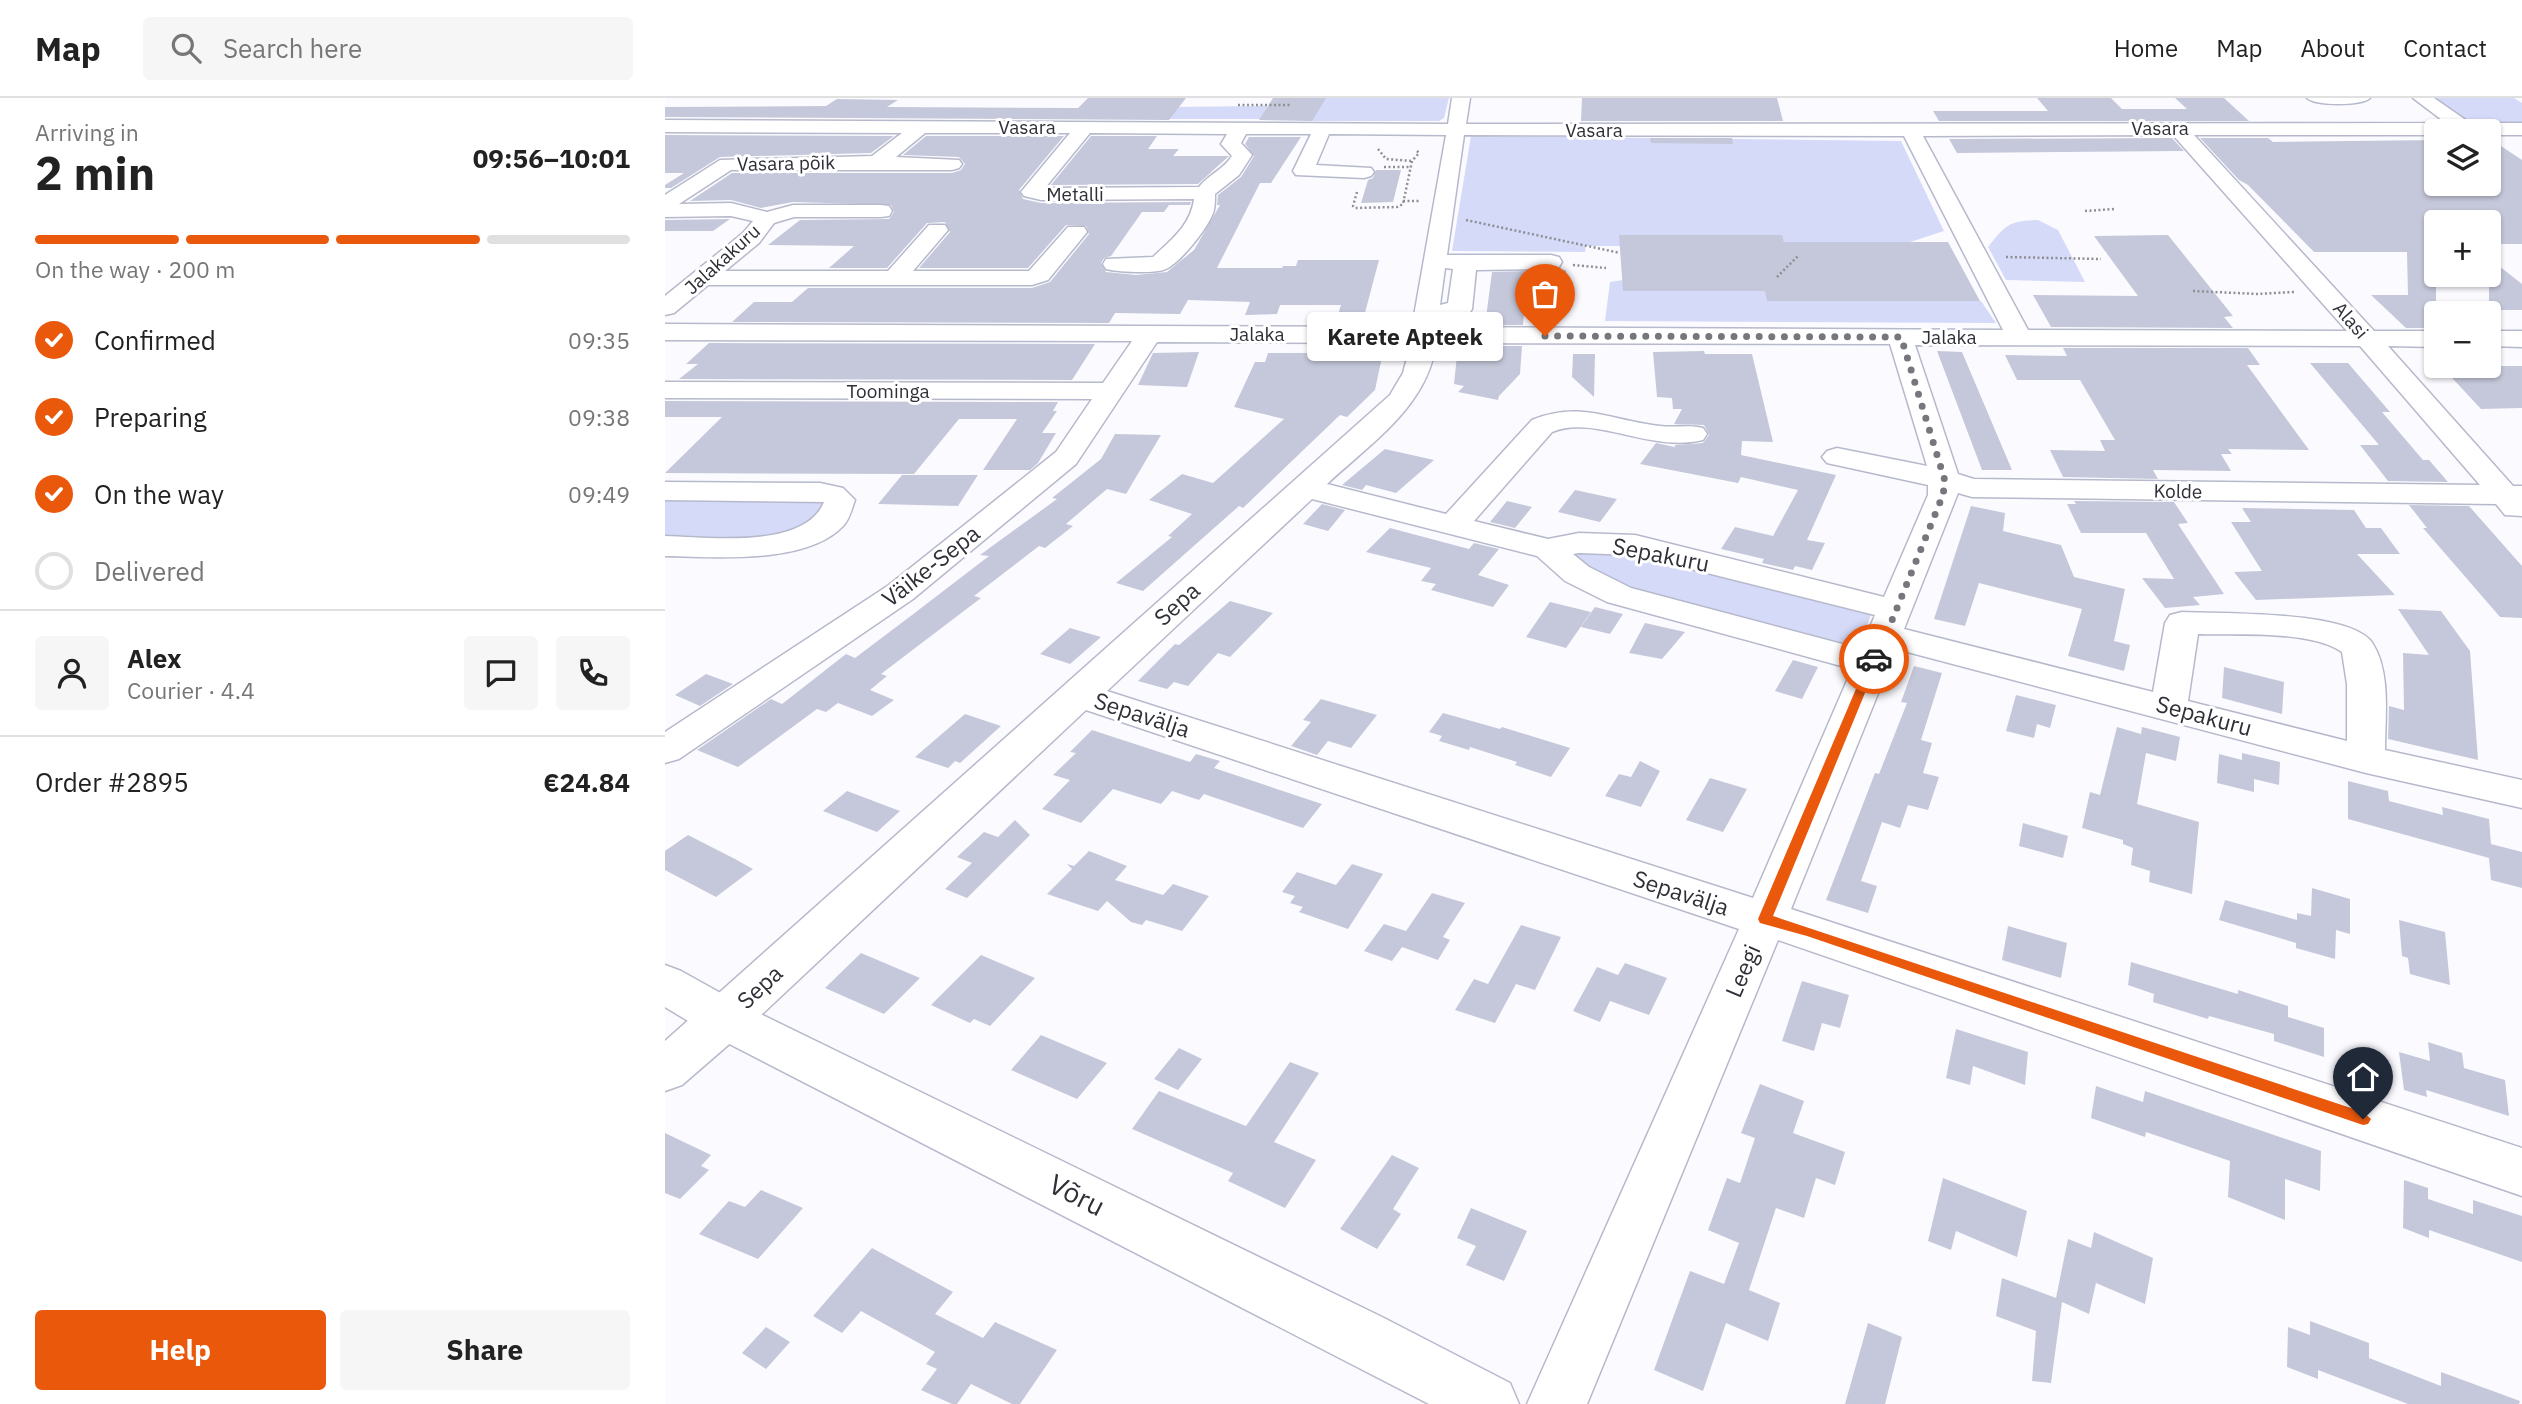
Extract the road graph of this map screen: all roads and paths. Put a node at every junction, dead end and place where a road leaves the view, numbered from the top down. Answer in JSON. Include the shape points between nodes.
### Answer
{"nodes":[{"id":1,"x":1461,"y":98,"type":"edge"},
{"id":2,"x":2316,"y":98,"type":"edge"},
{"id":3,"x":2361,"y":98,"type":"edge"},
{"id":4,"x":2422,"y":98,"type":"edge"},
{"id":5,"x":702,"y":105,"type":"dead end"},
{"id":6,"x":2452,"y":119,"type":"edge"},
{"id":7,"x":666,"y":127,"type":"edge"},
{"id":8,"x":920,"y":127,"type":"junction"},
{"id":9,"x":1085,"y":127,"type":"junction"},
{"id":10,"x":1240,"y":128,"type":"junction"},
{"id":11,"x":1324,"y":128,"type":"junction"},
{"id":12,"x":2177,"y":128,"type":"junction"},
{"id":13,"x":1456,"y":129,"type":"junction"},
{"id":14,"x":2501,"y":129,"type":"edge"},
{"id":15,"x":2522,"y":129,"type":"edge"},
{"id":16,"x":2424,"y":130,"type":"edge"},
{"id":17,"x":1911,"y":131,"type":"junction"},
{"id":18,"x":1380,"y":146,"type":"dead end"},
{"id":19,"x":1412,"y":161,"type":"dead end"},
{"id":20,"x":877,"y":162,"type":"junction"},
{"id":21,"x":952,"y":164,"type":"dead end"},
{"id":22,"x":1364,"y":172,"type":"dead end"},
{"id":23,"x":1205,"y":193,"type":"junction"},
{"id":24,"x":665,"y":204,"type":"edge"},
{"id":25,"x":2114,"y":208,"type":"dead end"},
{"id":26,"x":665,"y":211,"type":"edge"},
{"id":27,"x":881,"y":211,"type":"dead end"},
{"id":28,"x":2085,"y":211,"type":"dead end"},
{"id":29,"x":764,"y":219,"type":"junction"},
{"id":30,"x":1465,"y":220,"type":"dead end"},
{"id":31,"x":937,"y":230,"type":"dead end"},
{"id":32,"x":1076,"y":232,"type":"dead end"},
{"id":33,"x":1621,"y":253,"type":"dead end"},
{"id":34,"x":1798,"y":256,"type":"dead end"},
{"id":35,"x":1977,"y":257,"type":"junction"},
{"id":36,"x":2101,"y":259,"type":"dead end"},
{"id":37,"x":1436,"y":261,"type":"junction"},
{"id":38,"x":1551,"y":262,"type":"joint"},
{"id":39,"x":1465,"y":263,"type":"junction"},
{"id":40,"x":1114,"y":264,"type":"dead end"},
{"id":41,"x":1606,"y":268,"type":"dead end"},
{"id":42,"x":895,"y":277,"type":"junction"},
{"id":43,"x":1777,"y":277,"type":"dead end"},
{"id":44,"x":703,"y":278,"type":"junction"},
{"id":45,"x":2323,"y":289,"type":"junction"},
{"id":46,"x":2193,"y":290,"type":"dead end"},
{"id":47,"x":665,"y":308,"type":"edge"},
{"id":48,"x":1426,"y":325,"type":"junction"},
{"id":49,"x":665,"y":332,"type":"edge"},
{"id":50,"x":1150,"y":333,"type":"junction"},
{"id":51,"x":1901,"y":337,"type":"junction"},
{"id":52,"x":2019,"y":337,"type":"junction"},
{"id":53,"x":2367,"y":339,"type":"junction"},
{"id":54,"x":2424,"y":339,"type":"edge"},
{"id":55,"x":2501,"y":339,"type":"edge"},
{"id":56,"x":2522,"y":339,"type":"edge"},
{"id":57,"x":665,"y":390,"type":"edge"},
{"id":58,"x":1110,"y":391,"type":"junction"},
{"id":59,"x":1693,"y":434,"type":"dead end"},
{"id":60,"x":1837,"y":457,"type":"dead end"},
{"id":61,"x":1945,"y":481,"type":"junction"},
{"id":62,"x":1305,"y":488,"type":"junction"},
{"id":63,"x":665,"y":491,"type":"edge"},
{"id":64,"x":2516,"y":502,"type":"edge"},
{"id":65,"x":1453,"y":525,"type":"junction"},
{"id":66,"x":665,"y":546,"type":"edge"},
{"id":67,"x":1548,"y":549,"type":"junction"},
{"id":68,"x":1884,"y":636,"type":"junction"},
{"id":69,"x":1078,"y":694,"type":"junction"},
{"id":70,"x":2169,"y":706,"type":"junction"},
{"id":71,"x":665,"y":750,"type":"edge"},
{"id":72,"x":2365,"y":759,"type":"junction"},
{"id":73,"x":2522,"y":794,"type":"edge"},
{"id":74,"x":1765,"y":919,"type":"junction"},
{"id":75,"x":665,"y":984,"type":"edge"},
{"id":76,"x":726,"y":1019,"type":"junction"},
{"id":77,"x":665,"y":1070,"type":"edge"},
{"id":78,"x":2522,"y":1172,"type":"edge"},
{"id":79,"x":1489,"y":1404,"type":"edge"},
{"id":80,"x":1557,"y":1404,"type":"edge"}],
"edges":[{"from":1,"to":13,"type":"street","name":"Sepa"},
{"from":2,"to":3,"type":"street"},
{"from":4,"to":6,"type":"street"},
{"from":5,"to":7,"type":"street"},
{"from":7,"to":8,"type":"street","name":"Vasara"},
{"from":8,"to":9,"type":"street","name":"Vasara"},
{"from":8,"to":20,"type":"street"},
{"from":9,"to":10,"type":"street","name":"Vasara","via":[[1136,119]]},
{"from":9,"to":23,"type":"street","name":"Metalli","via":[[1031,192]]},
{"from":10,"to":11,"type":"street","name":"Vasara","via":[[1282,121]]},
{"from":10,"to":23,"type":"street","via":[[1231,144],[1242,155],[1232,171]]},
{"from":11,"to":13,"type":"street","name":"Vasara"},
{"from":11,"to":22,"type":"street","via":[[1303,171]]},
{"from":12,"to":16,"type":"street","name":"Vasara"},
{"from":12,"to":17,"type":"street","name":"Vasara"},
{"from":12,"to":45,"type":"street","name":"Alasi"},
{"from":13,"to":17,"type":"street","name":"Vasara"},
{"from":13,"to":37,"type":"street","name":"Sepa"},
{"from":14,"to":15,"type":"street","name":"Vasara"},
{"from":17,"to":35,"type":"street"},
{"from":18,"to":19,"type":"path","via":[[1377,150],[1386,159]]},
{"from":20,"to":21,"type":"street","name":"Vasara põik"},
{"from":20,"to":24,"type":"street","name":"Vasara põik","via":[[727,164]]},
{"from":23,"to":40,"type":"street","via":[[1203,212],[1189,235],[1159,264]]},
{"from":25,"to":28,"type":"path"},
{"from":26,"to":29,"type":"street","name":"Jalakakuru","via":[[743,210]]},
{"from":27,"to":29,"type":"street","via":[[793,211]]},
{"from":29,"to":44,"type":"street","name":"Jalakakuru","via":[[751,238]]},
{"from":30,"to":33,"type":"path"},
{"from":31,"to":42,"type":"street"},
{"from":32,"to":42,"type":"street","via":[[1040,275],[1032,278]]},
{"from":34,"to":43,"type":"path"},
{"from":35,"to":36,"type":"path"},
{"from":35,"to":52,"type":"street"},
{"from":37,"to":39,"type":"street"},
{"from":37,"to":48,"type":"street","name":"Sepa"},
{"from":38,"to":39,"type":"street"},
{"from":38,"to":41,"type":"path"},
{"from":39,"to":48,"type":"street","via":[[1460,309]]},
{"from":42,"to":44,"type":"street"},
{"from":44,"to":47,"type":"street","name":"Jalakakuru"},
{"from":45,"to":46,"type":"path","via":[[2280,294]]},
{"from":45,"to":53,"type":"street","name":"Alasi"},
{"from":48,"to":50,"type":"street","name":"Jalaka"},
{"from":48,"to":51,"type":"street","name":"Jalaka"},
{"from":48,"to":62,"type":"street","name":"Sepa","via":[[1421,365],[1412,387]]},
{"from":49,"to":50,"type":"street","name":"Jalaka"},
{"from":50,"to":58,"type":"street","name":"Väike-Sepa"},
{"from":51,"to":52,"type":"street","name":"Jalaka"},
{"from":51,"to":61,"type":"street"},
{"from":52,"to":53,"type":"street","name":"Jalaka"},
{"from":53,"to":54,"type":"street","name":"Jalaka"},
{"from":53,"to":64,"type":"street","name":"Alasi"},
{"from":55,"to":56,"type":"street"},
{"from":57,"to":58,"type":"street","name":"Toominga"},
{"from":58,"to":71,"type":"street","name":"Väike-Sepa","via":[[1066,458],[911,583]]},
{"from":59,"to":65,"type":"street","via":[[1661,435],[1580,419],[1550,421]]},
{"from":60,"to":61,"type":"street","name":"Kolde"},
{"from":61,"to":64,"type":"street","name":"Kolde","via":[[1972,488]]},
{"from":61,"to":68,"type":"street","name":"Leegi"},
{"from":62,"to":65,"type":"street","name":"Sepakuru"},
{"from":62,"to":69,"type":"street","name":"Sepa"},
{"from":63,"to":66,"type":"street","via":[[820,492],[840,500],[839,509],[820,528],[789,544]]},
{"from":65,"to":67,"type":"street","name":"Sepakuru"},
{"from":67,"to":68,"type":"street","name":"Sepakuru","via":[[1579,543],[1635,545]]},
{"from":67,"to":68,"type":"street","name":"Sepakuru","via":[[1577,574],[1619,595]]},
{"from":68,"to":70,"type":"street","name":"Sepakuru"},
{"from":68,"to":74,"type":"street","name":"Leegi"},
{"from":69,"to":74,"type":"street","name":"Sepavälja"},
{"from":69,"to":76,"type":"street","name":"Sepa"},
{"from":70,"to":72,"type":"street","name":"Sepakuru"},
{"from":70,"to":72,"type":"street","via":[[2182,623],[2321,629],[2346,636],[2357,646],[2364,665]]},
{"from":72,"to":73,"type":"street","name":"Sepakuru"},
{"from":74,"to":78,"type":"street","name":"Sepavälja"},
{"from":74,"to":80,"type":"street","name":"Leegi"},
{"from":75,"to":76,"type":"street","name":"Võru"},
{"from":76,"to":77,"type":"street","name":"Sepa"},
{"from":76,"to":79,"type":"street","name":"Võru"}]}
